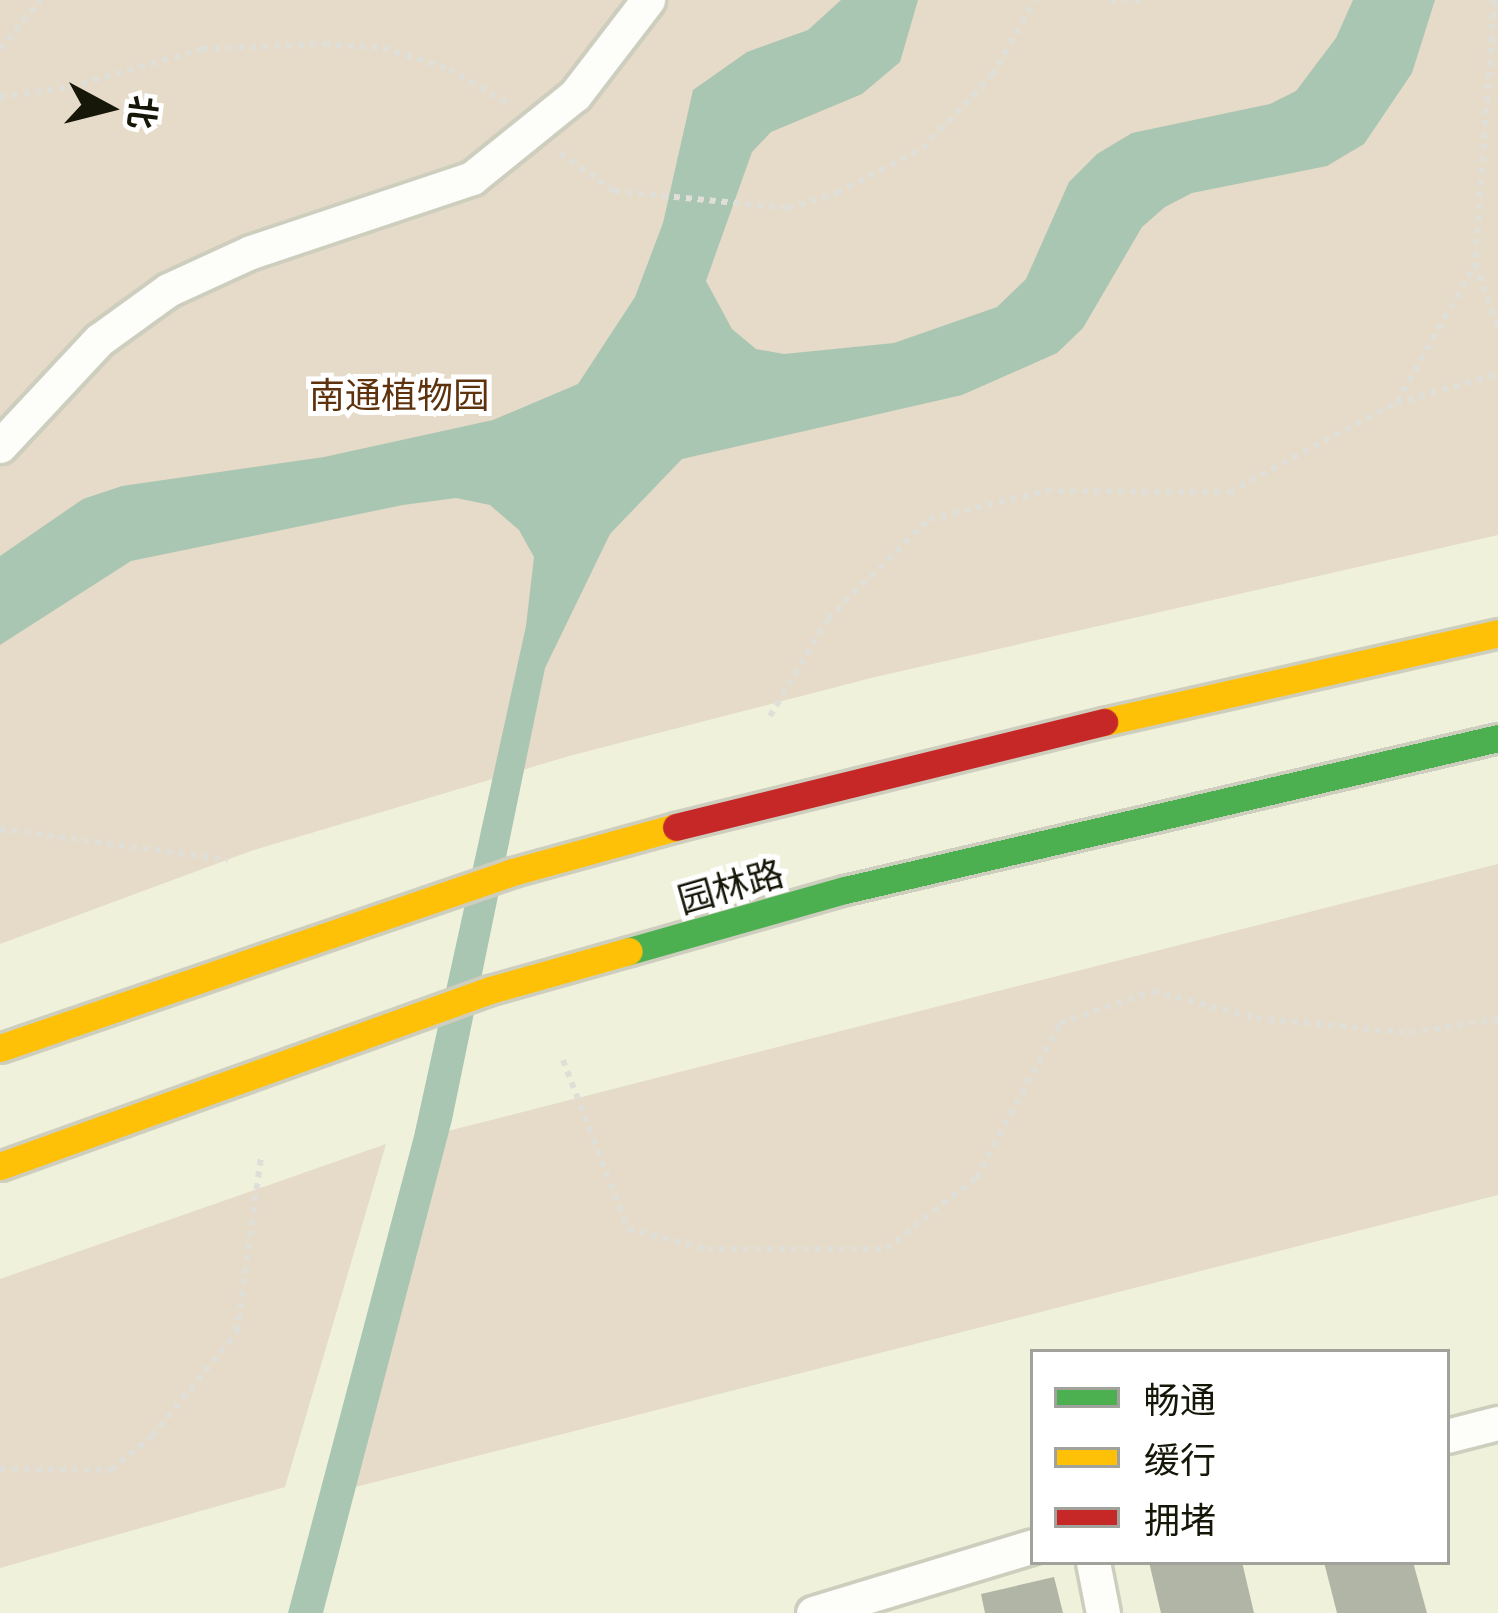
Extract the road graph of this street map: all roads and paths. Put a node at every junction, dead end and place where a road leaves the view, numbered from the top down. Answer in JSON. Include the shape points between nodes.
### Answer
{"nodes":[{"id":1,"x":41,"y":0,"type":"edge"},
{"id":2,"x":649,"y":0,"type":"edge"},
{"id":3,"x":1035,"y":0,"type":"edge"},
{"id":4,"x":1110,"y":0,"type":"edge"},
{"id":5,"x":1143,"y":0,"type":"edge"},
{"id":6,"x":1495,"y":0,"type":"edge"},
{"id":7,"x":0,"y":49,"type":"edge"},
{"id":8,"x":0,"y":97,"type":"edge"},
{"id":9,"x":535,"y":128,"type":"junction"},
{"id":10,"x":1474,"y":264,"type":"junction"},
{"id":11,"x":1498,"y":327,"type":"edge"},
{"id":12,"x":1498,"y":374,"type":"edge"},
{"id":13,"x":1396,"y":403,"type":"junction"},
{"id":14,"x":0,"y":446,"type":"edge"},
{"id":15,"x":1498,"y":633,"type":"edge"},
{"id":16,"x":770,"y":716,"type":"dead end"},
{"id":17,"x":1498,"y":739,"type":"edge"},
{"id":18,"x":0,"y":829,"type":"edge"},
{"id":19,"x":228,"y":860,"type":"dead end"},
{"id":20,"x":1498,"y":1019,"type":"edge"},
{"id":21,"x":0,"y":1048,"type":"edge"},
{"id":22,"x":563,"y":1060,"type":"dead end"},
{"id":23,"x":261,"y":1156,"type":"dead end"},
{"id":24,"x":0,"y":1166,"type":"edge"},
{"id":25,"x":1498,"y":1423,"type":"edge"},
{"id":26,"x":1450,"y":1435,"type":"edge"},
{"id":27,"x":0,"y":1469,"type":"edge"},
{"id":28,"x":1030,"y":1547,"type":"edge"},
{"id":29,"x":1094,"y":1565,"type":"edge"},
{"id":30,"x":812,"y":1613,"type":"edge"},
{"id":31,"x":1103,"y":1613,"type":"edge"}],
"edges":[{"from":1,"to":7,"type":"path"},
{"from":2,"to":9,"type":"street","via":[[575,95]]},
{"from":3,"to":9,"type":"path","via":[[992,76],[923,148],[837,193],[788,208],[614,191],[578,173]]},
{"from":4,"to":5,"type":"path"},
{"from":6,"to":10,"type":"path"},
{"from":8,"to":9,"type":"path","via":[[70,87],[202,49],[324,44],[383,48],[449,69],[505,99]]},
{"from":9,"to":14,"type":"street","via":[[472,178],[251,252],[168,290],[99,340]]},
{"from":10,"to":11,"type":"path"},
{"from":10,"to":13,"type":"path"},
{"from":12,"to":13,"type":"path"},
{"from":13,"to":16,"type":"path","via":[[1229,492],[1046,491],[929,519],[828,619]]},
{"from":15,"to":21,"type":"main road","name":"园林路","via":[[832,783],[513,872]]},
{"from":17,"to":24,"type":"main road","name":"园林路","via":[[845,890],[490,990]]},
{"from":18,"to":19,"type":"path"},
{"from":20,"to":22,"type":"path","via":[[1411,1033],[1256,1018],[1153,991],[1060,1023],[976,1178],[886,1249],[707,1249],[628,1229]]},
{"from":23,"to":27,"type":"path","via":[[237,1332],[152,1436],[111,1470]]},
{"from":25,"to":26,"type":"street"},
{"from":28,"to":30,"type":"street"},
{"from":29,"to":31,"type":"street"}]}
